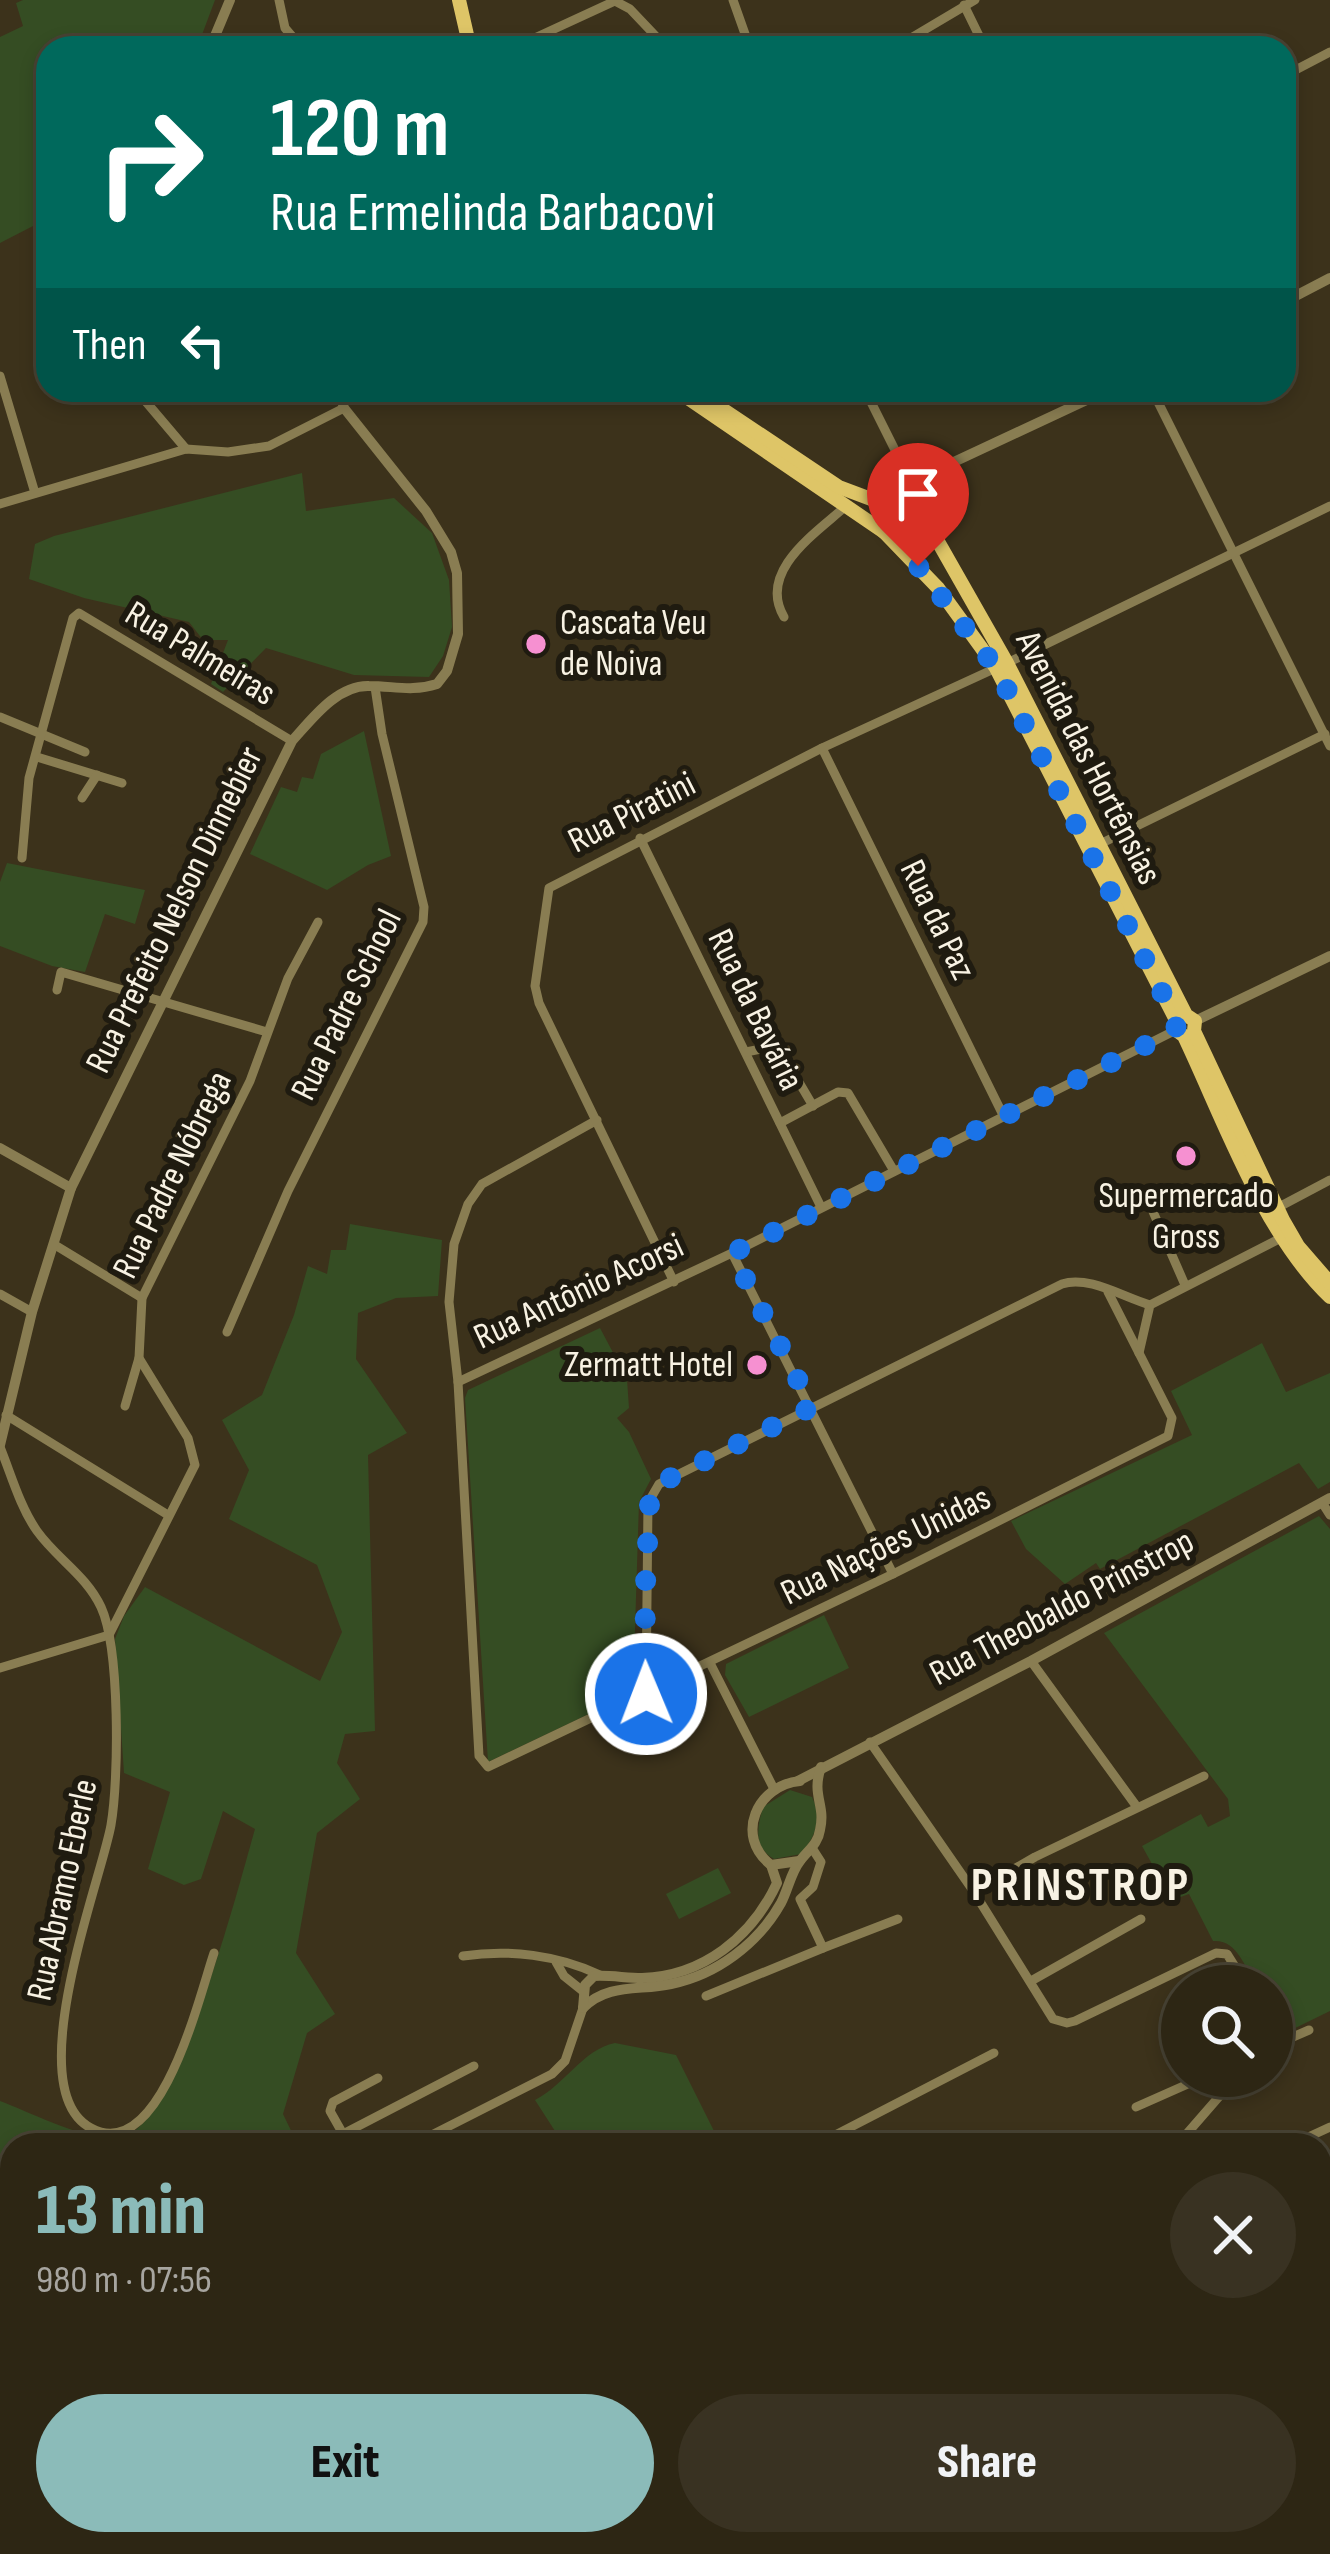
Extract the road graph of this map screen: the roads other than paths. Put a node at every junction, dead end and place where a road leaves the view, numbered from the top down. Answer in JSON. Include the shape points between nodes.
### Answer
{"nodes":[{"id":1,"x":230,"y":0,"type":"edge"},
{"id":2,"x":279,"y":0,"type":"edge"},
{"id":3,"x":733,"y":0,"type":"edge"},
{"id":4,"x":460,"y":3,"type":"edge"},
{"id":5,"x":970,"y":3,"type":"edge"},
{"id":6,"x":215,"y":36,"type":"edge"},
{"id":7,"x":292,"y":36,"type":"edge"},
{"id":8,"x":469,"y":36,"type":"edge"},
{"id":9,"x":471,"y":36,"type":"edge"},
{"id":10,"x":539,"y":36,"type":"edge"},
{"id":11,"x":656,"y":36,"type":"edge"},
{"id":12,"x":746,"y":36,"type":"edge"},
{"id":13,"x":914,"y":36,"type":"edge"},
{"id":14,"x":981,"y":36,"type":"edge"},
{"id":15,"x":1330,"y":52,"type":"edge"},
{"id":16,"x":1296,"y":70,"type":"edge"},
{"id":17,"x":1330,"y":278,"type":"edge"},
{"id":18,"x":1296,"y":296,"type":"edge"},
{"id":19,"x":0,"y":376,"type":"edge"},
{"id":20,"x":146,"y":402,"type":"edge"},
{"id":21,"x":342,"y":402,"type":"edge"},
{"id":22,"x":694,"y":402,"type":"edge"},
{"id":23,"x":712,"y":402,"type":"edge"},
{"id":24,"x":871,"y":402,"type":"edge"},
{"id":25,"x":1084,"y":402,"type":"edge"},
{"id":26,"x":1158,"y":402,"type":"edge"},
{"id":27,"x":344,"y":408,"type":"junction"},
{"id":28,"x":187,"y":449,"type":"junction"},
{"id":29,"x":912,"y":489,"type":"junction"},
{"id":30,"x":35,"y":493,"type":"junction"},
{"id":31,"x":0,"y":503,"type":"edge"},
{"id":32,"x":887,"y":505,"type":"junction"},
{"id":33,"x":846,"y":506,"type":"junction"},
{"id":34,"x":1330,"y":506,"type":"edge"},
{"id":35,"x":932,"y":531,"type":"junction"},
{"id":36,"x":884,"y":532,"type":"junction"},
{"id":37,"x":899,"y":546,"type":"junction"},
{"id":38,"x":1232,"y":552,"type":"junction"},
{"id":39,"x":784,"y":616,"type":"dead end"},
{"id":40,"x":1002,"y":666,"type":"junction"},
{"id":41,"x":375,"y":687,"type":"junction"},
{"id":42,"x":0,"y":717,"type":"edge"},
{"id":43,"x":41,"y":735,"type":"junction"},
{"id":44,"x":1328,"y":737,"type":"edge"},
{"id":45,"x":292,"y":741,"type":"junction"},
{"id":46,"x":822,"y":748,"type":"junction"},
{"id":47,"x":86,"y":752,"type":"dead end"},
{"id":48,"x":37,"y":757,"type":"junction"},
{"id":49,"x":98,"y":775,"type":"junction"},
{"id":50,"x":122,"y":783,"type":"dead end"},
{"id":51,"x":82,"y":798,"type":"dead end"},
{"id":52,"x":640,"y":838,"type":"junction"},
{"id":53,"x":1100,"y":844,"type":"junction"},
{"id":54,"x":22,"y":858,"type":"dead end"},
{"id":55,"x":319,"y":922,"type":"dead end"},
{"id":56,"x":1330,"y":956,"type":"edge"},
{"id":57,"x":57,"y":989,"type":"dead end"},
{"id":58,"x":165,"y":1001,"type":"junction"},
{"id":59,"x":1185,"y":1025,"type":"junction"},
{"id":60,"x":267,"y":1032,"type":"junction"},
{"id":61,"x":746,"y":1052,"type":"junction"},
{"id":62,"x":813,"y":1106,"type":"junction"},
{"id":63,"x":1004,"y":1114,"type":"junction"},
{"id":64,"x":597,"y":1120,"type":"junction"},
{"id":65,"x":780,"y":1123,"type":"junction"},
{"id":66,"x":0,"y":1148,"type":"edge"},
{"id":67,"x":894,"y":1171,"type":"junction"},
{"id":68,"x":1330,"y":1180,"type":"edge"},
{"id":69,"x":71,"y":1188,"type":"junction"},
{"id":70,"x":1144,"y":1191,"type":"dead end"},
{"id":71,"x":820,"y":1207,"type":"junction"},
{"id":72,"x":1277,"y":1208,"type":"junction"},
{"id":73,"x":1281,"y":1238,"type":"junction"},
{"id":74,"x":55,"y":1245,"type":"junction"},
{"id":75,"x":732,"y":1253,"type":"junction"},
{"id":76,"x":674,"y":1282,"type":"junction"},
{"id":77,"x":1330,"y":1283,"type":"edge"},
{"id":78,"x":1185,"y":1285,"type":"junction"},
{"id":79,"x":1108,"y":1292,"type":"junction"},
{"id":80,"x":0,"y":1294,"type":"edge"},
{"id":81,"x":142,"y":1298,"type":"junction"},
{"id":82,"x":1330,"y":1298,"type":"edge"},
{"id":83,"x":1150,"y":1305,"type":"junction"},
{"id":84,"x":32,"y":1312,"type":"junction"},
{"id":85,"x":227,"y":1332,"type":"dead end"},
{"id":86,"x":1139,"y":1353,"type":"junction"},
{"id":87,"x":139,"y":1358,"type":"junction"},
{"id":88,"x":458,"y":1382,"type":"junction"},
{"id":89,"x":125,"y":1406,"type":"dead end"},
{"id":90,"x":812,"y":1407,"type":"junction"},
{"id":91,"x":6,"y":1415,"type":"junction"},
{"id":92,"x":0,"y":1446,"type":"edge"},
{"id":93,"x":1328,"y":1506,"type":"edge"},
{"id":94,"x":168,"y":1515,"type":"junction"},
{"id":95,"x":893,"y":1574,"type":"junction"},
{"id":96,"x":109,"y":1635,"type":"junction"},
{"id":97,"x":1031,"y":1661,"type":"junction"},
{"id":98,"x":710,"y":1663,"type":"junction"},
{"id":99,"x":0,"y":1668,"type":"edge"},
{"id":100,"x":646,"y":1694,"type":"junction"},
{"id":101,"x":870,"y":1742,"type":"junction"},
{"id":102,"x":820,"y":1767,"type":"junction"},
{"id":103,"x":1204,"y":1776,"type":"dead end"},
{"id":104,"x":798,"y":1780,"type":"junction"},
{"id":105,"x":813,"y":1788,"type":"junction"},
{"id":106,"x":774,"y":1789,"type":"junction"},
{"id":107,"x":1137,"y":1807,"type":"junction"},
{"id":108,"x":812,"y":1847,"type":"junction"},
{"id":109,"x":799,"y":1862,"type":"junction"},
{"id":110,"x":772,"y":1864,"type":"junction"},
{"id":111,"x":974,"y":1892,"type":"junction"},
{"id":112,"x":898,"y":1919,"type":"dead end"},
{"id":113,"x":1142,"y":1919,"type":"dead end"},
{"id":114,"x":824,"y":1948,"type":"junction"},
{"id":115,"x":214,"y":1953,"type":"dead end"},
{"id":116,"x":463,"y":1956,"type":"dead end"},
{"id":117,"x":556,"y":1962,"type":"junction"},
{"id":118,"x":1190,"y":1965,"type":"edge"},
{"id":119,"x":1234,"y":1965,"type":"edge"},
{"id":120,"x":599,"y":1975,"type":"junction"},
{"id":121,"x":1161,"y":1979,"type":"edge"},
{"id":122,"x":1031,"y":1981,"type":"junction"},
{"id":123,"x":584,"y":1992,"type":"junction"},
{"id":124,"x":706,"y":1996,"type":"dead end"},
{"id":125,"x":583,"y":2008,"type":"junction"},
{"id":126,"x":1309,"y":2030,"type":"dead end"},
{"id":127,"x":1293,"y":2037,"type":"edge"},
{"id":128,"x":994,"y":2053,"type":"dead end"},
{"id":129,"x":474,"y":2066,"type":"dead end"},
{"id":130,"x":378,"y":2078,"type":"dead end"},
{"id":131,"x":1161,"y":2096,"type":"edge"},
{"id":132,"x":1219,"y":2097,"type":"edge"},
{"id":133,"x":1136,"y":2107,"type":"dead end"},
{"id":134,"x":104,"y":2133,"type":"edge"},
{"id":135,"x":116,"y":2133,"type":"edge"},
{"id":136,"x":342,"y":2133,"type":"edge"},
{"id":137,"x":345,"y":2133,"type":"edge"},
{"id":138,"x":436,"y":2133,"type":"edge"},
{"id":139,"x":840,"y":2133,"type":"edge"},
{"id":140,"x":1187,"y":2133,"type":"edge"}],
"edges":[{"from":1,"to":6,"type":"street"},
{"from":2,"to":7,"type":"street"},
{"from":3,"to":12,"type":"street"},
{"from":4,"to":8,"type":"main road"},
{"from":4,"to":9,"type":"main road"},
{"from":5,"to":13,"type":"street"},
{"from":5,"to":14,"type":"street"},
{"from":10,"to":11,"type":"street","via":[[615,1]]},
{"from":15,"to":16,"type":"street"},
{"from":17,"to":18,"type":"street"},
{"from":19,"to":30,"type":"street"},
{"from":20,"to":28,"type":"street"},
{"from":21,"to":27,"type":"street","name":"Rua Prefeito Nelson Dinnebier"},
{"from":22,"to":33,"type":"main road"},
{"from":23,"to":32,"type":"main road","via":[[839,488]]},
{"from":24,"to":29,"type":"street"},
{"from":25,"to":29,"type":"street"},
{"from":26,"to":38,"type":"street"},
{"from":27,"to":28,"type":"street","via":[[269,446]]},
{"from":27,"to":41,"type":"street","name":"Rua Prefeito Nelson Dinnebier","via":[[426,511],[457,573],[458,634],[447,670],[416,691]]},
{"from":28,"to":30,"type":"street"},
{"from":29,"to":32,"type":"main road"},
{"from":29,"to":35,"type":"main road","via":[[931,509]]},
{"from":30,"to":31,"type":"street"},
{"from":32,"to":36,"type":"main road"},
{"from":33,"to":36,"type":"main road"},
{"from":33,"to":39,"type":"street","via":[[779,574]]},
{"from":34,"to":38,"type":"street","name":"Rua Piratini"},
{"from":35,"to":37,"type":"main road","via":[[922,543]]},
{"from":35,"to":40,"type":"main road","name":"Avenida das Hortênsias"},
{"from":36,"to":37,"type":"main road"},
{"from":37,"to":40,"type":"main road","name":"Avenida das Hortênsias"},
{"from":38,"to":40,"type":"street","name":"Rua Piratini"},
{"from":38,"to":44,"type":"street"},
{"from":40,"to":46,"type":"street","name":"Rua Piratini"},
{"from":40,"to":53,"type":"main road","name":"Avenida das Hortênsias"},
{"from":40,"to":59,"type":"main road","name":"Avenida das Hortênsias"},
{"from":41,"to":45,"type":"street","name":"Rua Prefeito Nelson Dinnebier","via":[[344,693]]},
{"from":41,"to":85,"type":"street","name":"Rua Padre School","via":[[423,922]]},
{"from":42,"to":43,"type":"street"},
{"from":43,"to":45,"type":"street","name":"Rua Palmeiras","via":[[73,618],[81,614]]},
{"from":43,"to":47,"type":"street"},
{"from":43,"to":48,"type":"street"},
{"from":44,"to":53,"type":"street"},
{"from":45,"to":58,"type":"street","name":"Rua Prefeito Nelson Dinnebier"},
{"from":46,"to":52,"type":"street","name":"Rua Piratini"},
{"from":46,"to":63,"type":"street","name":"Rua da Paz"},
{"from":48,"to":49,"type":"street"},
{"from":48,"to":54,"type":"street"},
{"from":49,"to":50,"type":"street"},
{"from":49,"to":51,"type":"street"},
{"from":52,"to":61,"type":"street","name":"Rua da Bavária"},
{"from":52,"to":64,"type":"street","name":"Rua Piratini","via":[[555,882],[546,897],[539,1003]]},
{"from":53,"to":59,"type":"main road","name":"Avenida das Hortênsias"},
{"from":55,"to":60,"type":"street","name":"Rua Padre Nóbrega"},
{"from":56,"to":59,"type":"street","name":"Rua Antônio Acorsi"},
{"from":57,"to":58,"type":"street","via":[[62,972]]},
{"from":58,"to":60,"type":"street"},
{"from":58,"to":69,"type":"street","name":"Rua Prefeito Nelson Dinnebier"},
{"from":59,"to":63,"type":"street","name":"Rua Antônio Acorsi"},
{"from":59,"to":72,"type":"main road","name":"Avenida das Hortênsias"},
{"from":59,"to":73,"type":"main road","name":"Avenida das Hortênsias"},
{"from":60,"to":81,"type":"street","name":"Rua Padre Nóbrega"},
{"from":61,"to":62,"type":"street","via":[[780,1050]]},
{"from":61,"to":65,"type":"street","name":"Rua da Bavária"},
{"from":62,"to":65,"type":"street"},
{"from":62,"to":67,"type":"street","via":[[838,1092],[852,1096]]},
{"from":63,"to":67,"type":"street","name":"Rua Antônio Acorsi"},
{"from":64,"to":76,"type":"street","name":"Rua Piratini"},
{"from":64,"to":88,"type":"street","via":[[500,1171],[468,1204],[450,1270]]},
{"from":65,"to":71,"type":"street","name":"Rua da Bavária"},
{"from":66,"to":69,"type":"street"},
{"from":67,"to":71,"type":"street","name":"Rua Antônio Acorsi"},
{"from":68,"to":72,"type":"street"},
{"from":69,"to":74,"type":"street","name":"Rua Prefeito Nelson Dinnebier"},
{"from":70,"to":78,"type":"street"},
{"from":71,"to":75,"type":"street","name":"Rua Antônio Acorsi"},
{"from":72,"to":77,"type":"main road","name":"Avenida das Hortênsias"},
{"from":73,"to":78,"type":"street"},
{"from":73,"to":82,"type":"main road","name":"Avenida das Hortênsias"},
{"from":74,"to":81,"type":"street"},
{"from":74,"to":84,"type":"street","name":"Rua Prefeito Nelson Dinnebier"},
{"from":75,"to":76,"type":"street","name":"Rua Antônio Acorsi"},
{"from":75,"to":90,"type":"street"},
{"from":76,"to":88,"type":"street","name":"Rua Antônio Acorsi"},
{"from":78,"to":83,"type":"street"},
{"from":79,"to":83,"type":"street"},
{"from":79,"to":86,"type":"street","name":"Rua Nações Unidas"},
{"from":79,"to":90,"type":"street","via":[[1081,1280],[1062,1284]]},
{"from":80,"to":84,"type":"street"},
{"from":81,"to":87,"type":"street","name":"Rua Padre Nóbrega"},
{"from":83,"to":86,"type":"street"},
{"from":84,"to":91,"type":"street","name":"Rua Prefeito Nelson Dinnebier"},
{"from":86,"to":95,"type":"street","name":"Rua Nações Unidas","via":[[1172,1418],[1168,1436]]},
{"from":87,"to":89,"type":"street","name":"Rua Padre Nóbrega"},
{"from":87,"to":94,"type":"street","via":[[194,1452]]},
{"from":88,"to":100,"type":"street","name":"Rua Nações Unidas","via":[[483,1765],[494,1767]]},
{"from":90,"to":95,"type":"street"},
{"from":90,"to":100,"type":"street","via":[[650,1495]]},
{"from":91,"to":92,"type":"street","name":"Rua Prefeito Nelson Dinnebier"},
{"from":91,"to":94,"type":"street"},
{"from":92,"to":96,"type":"street","name":"Rua Abramo Eberle","via":[[34,1527],[86,1582]]},
{"from":93,"to":97,"type":"street","name":"Rua Theobaldo Prinstrop"},
{"from":94,"to":96,"type":"street"},
{"from":95,"to":98,"type":"street","name":"Rua Nações Unidas"},
{"from":96,"to":99,"type":"street"},
{"from":96,"to":134,"type":"street","name":"Rua Abramo Eberle","via":[[116,1784],[74,1958],[63,2068],[75,2113]]},
{"from":97,"to":101,"type":"street","name":"Rua Theobaldo Prinstrop"},
{"from":97,"to":107,"type":"street"},
{"from":98,"to":100,"type":"street","name":"Rua Nações Unidas"},
{"from":98,"to":106,"type":"street"},
{"from":101,"to":102,"type":"street","name":"Rua Theobaldo Prinstrop"},
{"from":101,"to":111,"type":"street"},
{"from":102,"to":104,"type":"street","name":"Rua Theobaldo Prinstrop"},
{"from":102,"to":105,"type":"street"},
{"from":103,"to":107,"type":"street"},
{"from":104,"to":105,"type":"street"},
{"from":104,"to":106,"type":"street","name":"Rua Theobaldo Prinstrop"},
{"from":105,"to":108,"type":"street","via":[[821,1816]]},
{"from":106,"to":110,"type":"street","via":[[752,1826],[758,1852]]},
{"from":107,"to":111,"type":"street"},
{"from":108,"to":109,"type":"street"},
{"from":108,"to":114,"type":"street","via":[[821,1862],[800,1899]]},
{"from":109,"to":110,"type":"street"},
{"from":109,"to":125,"type":"street","via":[[766,1925],[736,1954],[677,1983],[605,1992]]},
{"from":110,"to":120,"type":"street","via":[[777,1883],[770,1898],[720,1952],[659,1976]]},
{"from":111,"to":122,"type":"street"},
{"from":112,"to":114,"type":"street"},
{"from":113,"to":122,"type":"street"},
{"from":114,"to":124,"type":"street"},
{"from":115,"to":135,"type":"street","name":"Rua Abramo Eberle","via":[[169,2079],[154,2106]]},
{"from":116,"to":117,"type":"street","via":[[508,1952]]},
{"from":117,"to":120,"type":"street"},
{"from":117,"to":123,"type":"street"},
{"from":118,"to":119,"type":"street","via":[[1227,1954]]},
{"from":120,"to":123,"type":"street"},
{"from":121,"to":122,"type":"street","via":[[1067,2024],[1053,2019]]},
{"from":123,"to":125,"type":"street"},
{"from":125,"to":138,"type":"street","via":[[565,2061],[552,2074]]},
{"from":126,"to":127,"type":"street"},
{"from":128,"to":139,"type":"street"},
{"from":129,"to":137,"type":"street"},
{"from":130,"to":136,"type":"street","via":[[333,2102]]},
{"from":131,"to":133,"type":"street"},
{"from":132,"to":140,"type":"street"}]}
